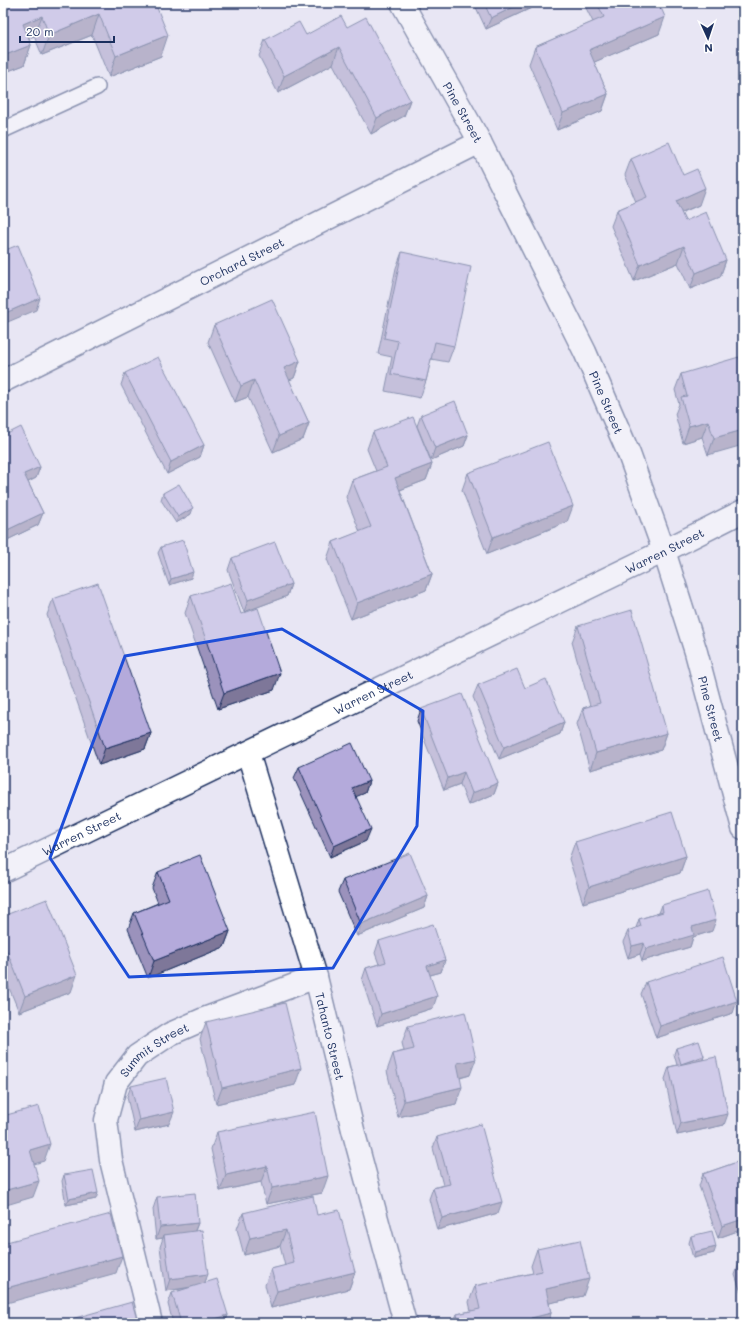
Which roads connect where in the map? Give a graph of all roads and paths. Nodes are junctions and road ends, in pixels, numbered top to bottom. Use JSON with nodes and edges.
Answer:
{"nodes":[{"id":1,"x":402,"y":3,"type":"edge"},
{"id":2,"x":97,"y":87,"type":"dead end"},
{"id":3,"x":3,"y":130,"type":"edge"},
{"id":4,"x":480,"y":142,"type":"junction"},
{"id":5,"x":3,"y":380,"type":"edge"},
{"id":6,"x":743,"y":511,"type":"edge"},
{"id":7,"x":664,"y":551,"type":"junction"},
{"id":8,"x":248,"y":753,"type":"junction"},
{"id":9,"x":743,"y":828,"type":"edge"},
{"id":10,"x":3,"y":871,"type":"edge"},
{"id":11,"x":316,"y":977,"type":"junction"},
{"id":12,"x":151,"y":1323,"type":"edge"},
{"id":13,"x":405,"y":1323,"type":"edge"}],
"edges":[{"from":1,"to":4,"type":"street","name":"Pine Street"},
{"from":2,"to":3,"type":"lane"},
{"from":4,"to":5,"type":"street","name":"Orchard Street"},
{"from":4,"to":7,"type":"street","name":"Pine Street"},
{"from":6,"to":7,"type":"street","name":"Warren Street"},
{"from":7,"to":8,"type":"street","name":"Warren Street"},
{"from":7,"to":9,"type":"street","name":"Pine Street"},
{"from":8,"to":10,"type":"street","name":"Warren Street"},
{"from":8,"to":11,"type":"street","name":"Tahanto Street"},
{"from":11,"to":12,"type":"street","name":"Summit Street"},
{"from":11,"to":13,"type":"street","name":"Tahanto Street"}]}
